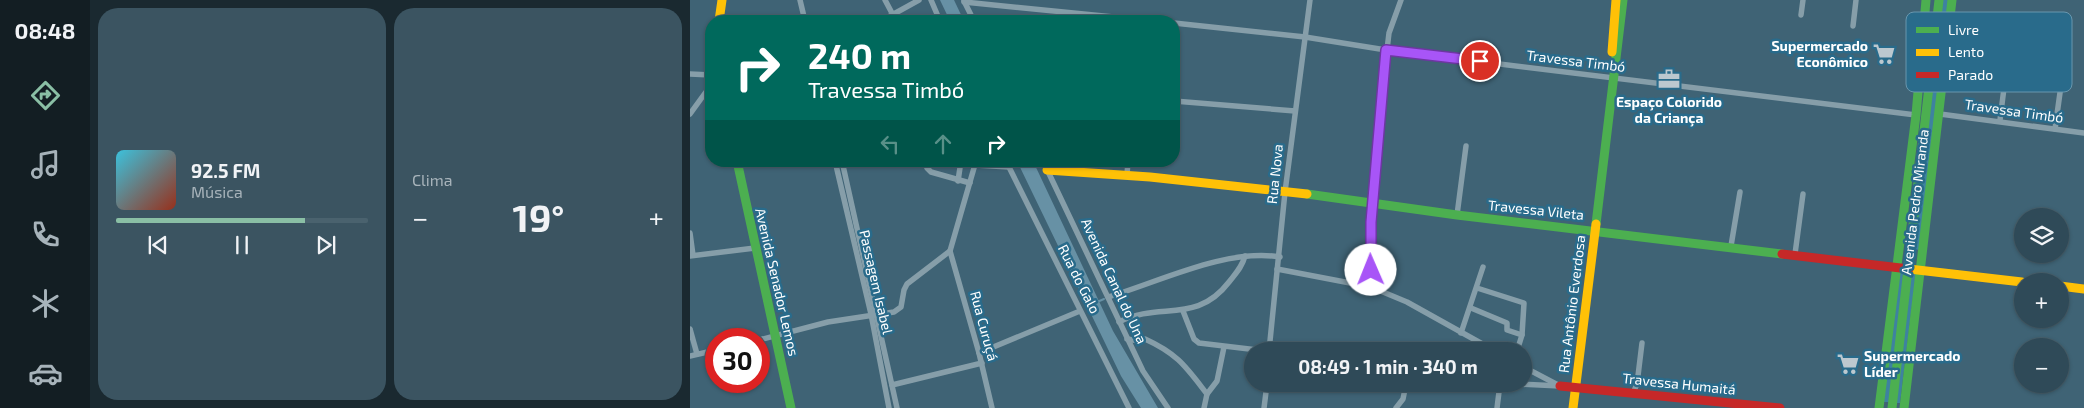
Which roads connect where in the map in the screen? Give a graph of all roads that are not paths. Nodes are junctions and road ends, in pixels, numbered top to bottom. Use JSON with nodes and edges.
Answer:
{"nodes":[{"id":1,"x":722,"y":0,"type":"edge"},
{"id":2,"x":800,"y":0,"type":"edge"},
{"id":3,"x":885,"y":0,"type":"edge"},
{"id":4,"x":919,"y":0,"type":"edge"},
{"id":5,"x":931,"y":0,"type":"edge"},
{"id":6,"x":1310,"y":0,"type":"edge"},
{"id":7,"x":1401,"y":0,"type":"edge"},
{"id":8,"x":1616,"y":0,"type":"edge"},
{"id":9,"x":1623,"y":0,"type":"edge"},
{"id":10,"x":1803,"y":0,"type":"edge"},
{"id":11,"x":1856,"y":0,"type":"edge"},
{"id":12,"x":964,"y":1,"type":"edge"},
{"id":13,"x":720,"y":15,"type":"edge"},
{"id":14,"x":804,"y":15,"type":"edge"},
{"id":15,"x":893,"y":15,"type":"joint"},
{"id":16,"x":937,"y":15,"type":"edge"},
{"id":17,"x":971,"y":15,"type":"edge"},
{"id":18,"x":1097,"y":15,"type":"edge"},
{"id":19,"x":1801,"y":15,"type":"dead end"},
{"id":20,"x":1180,"y":24,"type":"edge"},
{"id":21,"x":1853,"y":26,"type":"dead end"},
{"id":22,"x":1305,"y":36,"type":"junction"},
{"id":23,"x":1386,"y":50,"type":"junction"},
{"id":24,"x":690,"y":74,"type":"edge"},
{"id":25,"x":705,"y":75,"type":"edge"},
{"id":26,"x":1613,"y":80,"type":"junction"},
{"id":27,"x":1918,"y":92,"type":"edge"},
{"id":28,"x":1929,"y":92,"type":"edge"},
{"id":29,"x":1942,"y":92,"type":"edge"},
{"id":30,"x":2004,"y":92,"type":"edge"},
{"id":31,"x":2060,"y":92,"type":"edge"},
{"id":32,"x":705,"y":93,"type":"edge"},
{"id":33,"x":1180,"y":101,"type":"edge"},
{"id":34,"x":1295,"y":111,"type":"junction"},
{"id":35,"x":690,"y":114,"type":"edge"},
{"id":36,"x":1940,"y":114,"type":"junction"},
{"id":37,"x":1916,"y":115,"type":"junction"},
{"id":38,"x":2000,"y":120,"type":"junction"},
{"id":39,"x":2056,"y":129,"type":"junction"},
{"id":40,"x":2084,"y":132,"type":"edge"},
{"id":41,"x":1466,"y":146,"type":"dead end"},
{"id":42,"x":738,"y":167,"type":"edge"},
{"id":43,"x":837,"y":167,"type":"edge"},
{"id":44,"x":843,"y":167,"type":"edge"},
{"id":45,"x":927,"y":167,"type":"edge"},
{"id":46,"x":960,"y":167,"type":"edge"},
{"id":47,"x":975,"y":167,"type":"edge"},
{"id":48,"x":1009,"y":167,"type":"edge"},
{"id":49,"x":1045,"y":167,"type":"edge"},
{"id":50,"x":1054,"y":167,"type":"edge"},
{"id":51,"x":1128,"y":167,"type":"edge"},
{"id":52,"x":1127,"y":175,"type":"junction"},
{"id":53,"x":958,"y":181,"type":"junction"},
{"id":54,"x":970,"y":183,"type":"junction"},
{"id":55,"x":1286,"y":192,"type":"junction"},
{"id":56,"x":1740,"y":192,"type":"dead end"},
{"id":57,"x":1803,"y":194,"type":"dead end"},
{"id":58,"x":1372,"y":202,"type":"junction"},
{"id":59,"x":1457,"y":215,"type":"junction"},
{"id":60,"x":1595,"y":230,"type":"junction"},
{"id":61,"x":690,"y":233,"type":"edge"},
{"id":62,"x":1731,"y":246,"type":"junction"},
{"id":63,"x":755,"y":248,"type":"junction"},
{"id":64,"x":950,"y":251,"type":"junction"},
{"id":65,"x":1795,"y":254,"type":"junction"},
{"id":66,"x":692,"y":255,"type":"edge"},
{"id":67,"x":1246,"y":256,"type":"junction"},
{"id":68,"x":1280,"y":258,"type":"junction"},
{"id":69,"x":1896,"y":266,"type":"junction"},
{"id":70,"x":1483,"y":267,"type":"dead end"},
{"id":71,"x":1909,"y":268,"type":"junction"},
{"id":72,"x":1277,"y":269,"type":"junction"},
{"id":73,"x":1920,"y":271,"type":"junction"},
{"id":74,"x":2014,"y":281,"type":"edge"},
{"id":75,"x":1372,"y":286,"type":"junction"},
{"id":76,"x":2069,"y":287,"type":"edge"},
{"id":77,"x":1477,"y":288,"type":"junction"},
{"id":78,"x":2084,"y":289,"type":"edge"},
{"id":79,"x":1108,"y":297,"type":"junction"},
{"id":80,"x":1471,"y":308,"type":"junction"},
{"id":81,"x":1080,"y":311,"type":"junction"},
{"id":82,"x":1183,"y":311,"type":"junction"},
{"id":83,"x":874,"y":313,"type":"junction"},
{"id":84,"x":1120,"y":322,"type":"junction"},
{"id":85,"x":690,"y":329,"type":"edge"},
{"id":86,"x":1461,"y":333,"type":"junction"},
{"id":87,"x":775,"y":334,"type":"junction"},
{"id":88,"x":1522,"y":335,"type":"junction"},
{"id":89,"x":770,"y":336,"type":"edge"},
{"id":90,"x":1128,"y":340,"type":"junction"},
{"id":91,"x":1271,"y":342,"type":"edge"},
{"id":92,"x":1478,"y":342,"type":"edge"},
{"id":93,"x":1520,"y":342,"type":"edge"},
{"id":94,"x":1642,"y":343,"type":"dead end"},
{"id":95,"x":1224,"y":347,"type":"junction"},
{"id":96,"x":1244,"y":349,"type":"edge"},
{"id":97,"x":979,"y":353,"type":"junction"},
{"id":98,"x":693,"y":355,"type":"edge"},
{"id":99,"x":982,"y":363,"type":"junction"},
{"id":100,"x":1532,"y":371,"type":"edge"},
{"id":101,"x":892,"y":385,"type":"junction"},
{"id":102,"x":1532,"y":385,"type":"edge"},
{"id":103,"x":1560,"y":386,"type":"junction"},
{"id":104,"x":1575,"y":388,"type":"junction"},
{"id":105,"x":1266,"y":392,"type":"edge"},
{"id":106,"x":1404,"y":392,"type":"edge"},
{"id":107,"x":1499,"y":392,"type":"edge"},
{"id":108,"x":1633,"y":393,"type":"junction"},
{"id":109,"x":1207,"y":394,"type":"junction"},
{"id":110,"x":791,"y":408,"type":"edge"},
{"id":111,"x":889,"y":408,"type":"edge"},
{"id":112,"x":897,"y":408,"type":"edge"},
{"id":113,"x":992,"y":408,"type":"edge"},
{"id":114,"x":1129,"y":408,"type":"edge"},
{"id":115,"x":1168,"y":408,"type":"edge"},
{"id":116,"x":1204,"y":408,"type":"edge"},
{"id":117,"x":1264,"y":408,"type":"edge"},
{"id":118,"x":1396,"y":408,"type":"edge"},
{"id":119,"x":1496,"y":408,"type":"edge"},
{"id":120,"x":1573,"y":408,"type":"edge"},
{"id":121,"x":1780,"y":408,"type":"edge"},
{"id":122,"x":1879,"y":408,"type":"edge"},
{"id":123,"x":1892,"y":408,"type":"edge"},
{"id":124,"x":1904,"y":408,"type":"edge"}],
"edges":[{"from":1,"to":13,"type":"street"},
{"from":2,"to":14,"type":"street"},
{"from":3,"to":15,"type":"street"},
{"from":4,"to":15,"type":"street"},
{"from":5,"to":16,"type":"street"},
{"from":6,"to":22,"type":"street","name":"Rua Nova"},
{"from":7,"to":23,"type":"street"},
{"from":8,"to":26,"type":"street","name":"Rua Antônio Everdosa"},
{"from":9,"to":26,"type":"street","name":"Rua Antônio Everdosa"},
{"from":10,"to":19,"type":"street"},
{"from":11,"to":21,"type":"street"},
{"from":12,"to":17,"type":"street"},
{"from":12,"to":18,"type":"street"},
{"from":20,"to":22,"type":"street","name":"Travessa Timbó"},
{"from":22,"to":23,"type":"street","name":"Travessa Timbó"},
{"from":22,"to":34,"type":"street","name":"Rua Nova"},
{"from":23,"to":26,"type":"street","name":"Travessa Timbó"},
{"from":23,"to":58,"type":"street"},
{"from":24,"to":25,"type":"street"},
{"from":26,"to":37,"type":"street","name":"Travessa Timbó"},
{"from":26,"to":60,"type":"street","name":"Rua Antônio Everdosa"},
{"from":27,"to":37,"type":"street","name":"Avenida Pedro Miranda"},
{"from":28,"to":71,"type":"street","name":"Avenida Pedro Miranda"},
{"from":29,"to":36,"type":"street","name":"Avenida Pedro Miranda"},
{"from":30,"to":38,"type":"street"},
{"from":31,"to":39,"type":"street"},
{"from":32,"to":35,"type":"street"},
{"from":33,"to":34,"type":"street"},
{"from":34,"to":55,"type":"street","name":"Rua Nova"},
{"from":36,"to":38,"type":"street","name":"Travessa Timbó"},
{"from":36,"to":73,"type":"street","name":"Avenida Pedro Miranda"},
{"from":37,"to":69,"type":"street","name":"Avenida Pedro Miranda"},
{"from":38,"to":39,"type":"street","name":"Travessa Timbó"},
{"from":39,"to":40,"type":"street","name":"Travessa Timbó"},
{"from":41,"to":59,"type":"street"},
{"from":42,"to":63,"type":"street","name":"Avenida Senador Lemos"},
{"from":43,"to":83,"type":"street","name":"Passagem Isabel"},
{"from":44,"to":83,"type":"street","name":"Passagem Isabel"},
{"from":45,"to":53,"type":"street"},
{"from":46,"to":53,"type":"street"},
{"from":47,"to":54,"type":"street"},
{"from":48,"to":81,"type":"street","name":"Rua do Galo"},
{"from":49,"to":79,"type":"street","name":"Avenida Canal do Una"},
{"from":50,"to":52,"type":"street","name":"Travessa Vileta"},
{"from":51,"to":52,"type":"street"},
{"from":52,"to":55,"type":"street","name":"Travessa Vileta"},
{"from":53,"to":54,"type":"street"},
{"from":54,"to":64,"type":"street"},
{"from":55,"to":58,"type":"street","name":"Travessa Vileta"},
{"from":55,"to":68,"type":"street","name":"Rua Nova"},
{"from":56,"to":62,"type":"street"},
{"from":57,"to":65,"type":"street"},
{"from":58,"to":59,"type":"street","name":"Travessa Vileta"},
{"from":58,"to":75,"type":"street"},
{"from":59,"to":60,"type":"street","name":"Travessa Vileta"},
{"from":60,"to":62,"type":"street","name":"Travessa Vileta"},
{"from":60,"to":104,"type":"street","name":"Rua Antônio Everdosa"},
{"from":61,"to":66,"type":"street"},
{"from":62,"to":65,"type":"street","name":"Travessa Vileta"},
{"from":63,"to":66,"type":"street"},
{"from":63,"to":87,"type":"street","name":"Avenida Senador Lemos"},
{"from":64,"to":83,"type":"street"},
{"from":64,"to":97,"type":"street","name":"Rua Curuçá"},
{"from":65,"to":69,"type":"street","name":"Travessa Vileta"},
{"from":67,"to":68,"type":"street"},
{"from":67,"to":79,"type":"street"},
{"from":67,"to":82,"type":"street"},
{"from":68,"to":72,"type":"street","name":"Rua Nova"},
{"from":69,"to":71,"type":"street","name":"Travessa Vileta"},
{"from":69,"to":122,"type":"street","name":"Avenida Pedro Miranda"},
{"from":70,"to":77,"type":"street"},
{"from":71,"to":73,"type":"street","name":"Travessa Vileta"},
{"from":71,"to":123,"type":"street","name":"Avenida Pedro Miranda"},
{"from":72,"to":75,"type":"street"},
{"from":72,"to":91,"type":"street","name":"Rua Nova"},
{"from":73,"to":74,"type":"street","name":"Travessa Vileta"},
{"from":73,"to":124,"type":"street","name":"Avenida Pedro Miranda"},
{"from":75,"to":86,"type":"street"},
{"from":76,"to":78,"type":"street"},
{"from":77,"to":80,"type":"street"},
{"from":77,"to":88,"type":"street"},
{"from":79,"to":84,"type":"street","name":"Avenida Canal do Una"},
{"from":80,"to":86,"type":"street"},
{"from":80,"to":88,"type":"street"},
{"from":81,"to":97,"type":"street"},
{"from":81,"to":114,"type":"street","name":"Rua do Galo"},
{"from":82,"to":84,"type":"street"},
{"from":82,"to":95,"type":"street"},
{"from":83,"to":87,"type":"street"},
{"from":83,"to":101,"type":"street","name":"Passagem Isabel"},
{"from":83,"to":111,"type":"street","name":"Passagem Isabel"},
{"from":84,"to":90,"type":"street","name":"Avenida Canal do Una"},
{"from":85,"to":98,"type":"street"},
{"from":86,"to":92,"type":"street"},
{"from":87,"to":89,"type":"street"},
{"from":87,"to":110,"type":"street","name":"Avenida Senador Lemos"},
{"from":88,"to":93,"type":"street"},
{"from":90,"to":109,"type":"street"},
{"from":90,"to":115,"type":"street","name":"Avenida Canal do Una"},
{"from":94,"to":108,"type":"street"},
{"from":95,"to":96,"type":"street"},
{"from":95,"to":109,"type":"street"},
{"from":97,"to":99,"type":"street","name":"Rua Curuçá"},
{"from":99,"to":101,"type":"street"},
{"from":99,"to":113,"type":"street","name":"Rua Curuçá"},
{"from":100,"to":103,"type":"street"},
{"from":101,"to":112,"type":"street","name":"Passagem Isabel"},
{"from":102,"to":103,"type":"street"},
{"from":103,"to":104,"type":"street","name":"Travessa Humaitá"},
{"from":104,"to":108,"type":"street","name":"Travessa Humaitá"},
{"from":104,"to":120,"type":"street","name":"Rua Antônio Everdosa"},
{"from":105,"to":117,"type":"street"},
{"from":106,"to":118,"type":"street"},
{"from":107,"to":119,"type":"street"},
{"from":108,"to":121,"type":"street","name":"Travessa Humaitá"},
{"from":109,"to":116,"type":"street"}]}
